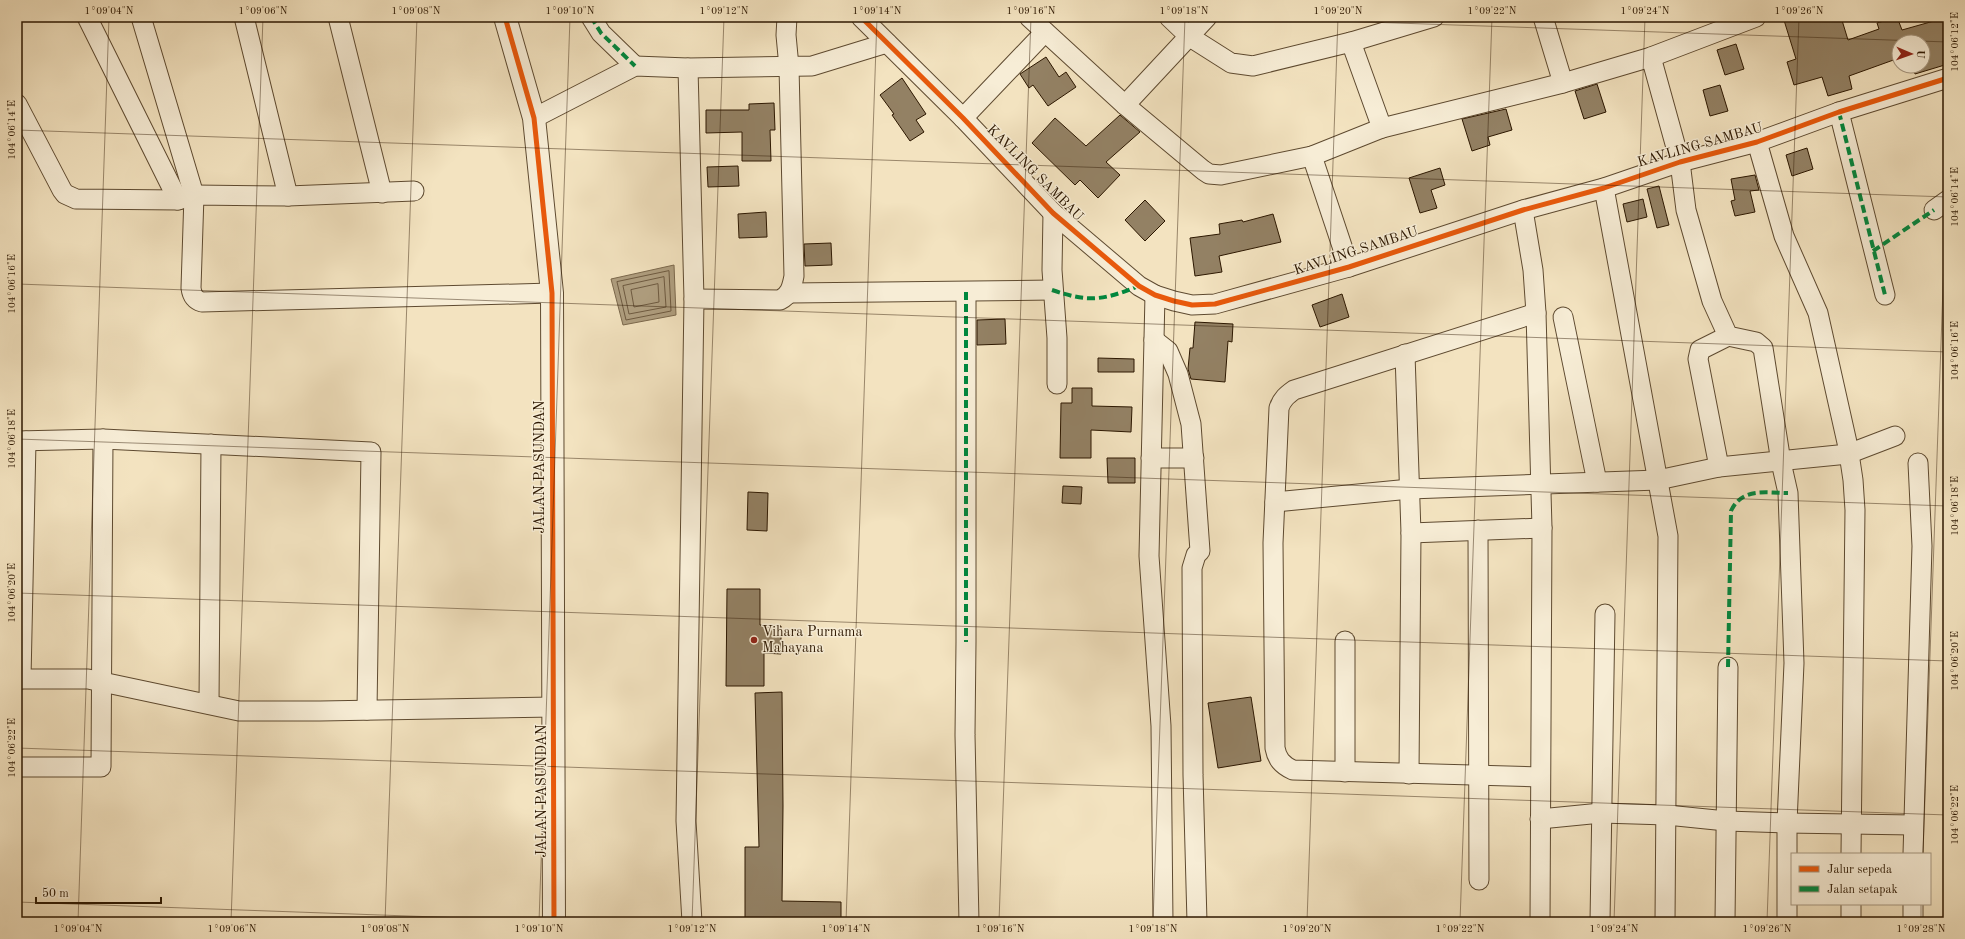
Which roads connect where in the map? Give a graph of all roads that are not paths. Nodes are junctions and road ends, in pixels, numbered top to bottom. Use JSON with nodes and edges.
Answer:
{"nodes":[{"id":1,"x":87,"y":17,"type":"edge"},
{"id":2,"x":141,"y":17,"type":"edge"},
{"id":3,"x":244,"y":17,"type":"edge"},
{"id":4,"x":338,"y":17,"type":"edge"},
{"id":5,"x":505,"y":17,"type":"edge"},
{"id":6,"x":590,"y":17,"type":"edge"},
{"id":7,"x":787,"y":17,"type":"edge"},
{"id":8,"x":861,"y":17,"type":"edge"},
{"id":9,"x":1029,"y":17,"type":"edge"},
{"id":10,"x":1169,"y":17,"type":"edge"},
{"id":11,"x":1207,"y":17,"type":"edge"},
{"id":12,"x":1434,"y":17,"type":"edge"},
{"id":13,"x":1542,"y":17,"type":"edge"},
{"id":14,"x":1743,"y":19,"type":"edge"},
{"id":15,"x":1045,"y":32,"type":"junction"},
{"id":16,"x":1190,"y":37,"type":"junction"},
{"id":17,"x":1352,"y":42,"type":"junction"},
{"id":18,"x":887,"y":43,"type":"junction"},
{"id":19,"x":1651,"y":58,"type":"junction"},
{"id":20,"x":635,"y":66,"type":"junction"},
{"id":21,"x":789,"y":67,"type":"junction"},
{"id":22,"x":688,"y":68,"type":"junction"},
{"id":23,"x":1948,"y":78,"type":"edge"},
{"id":24,"x":1563,"y":83,"type":"junction"},
{"id":25,"x":17,"y":104,"type":"edge"},
{"id":26,"x":1125,"y":105,"type":"junction"},
{"id":27,"x":1839,"y":112,"type":"junction"},
{"id":28,"x":534,"y":118,"type":"junction"},
{"id":29,"x":963,"y":118,"type":"junction"},
{"id":30,"x":1382,"y":128,"type":"junction"},
{"id":31,"x":1757,"y":142,"type":"junction"},
{"id":32,"x":1312,"y":156,"type":"junction"},
{"id":33,"x":1680,"y":162,"type":"junction"},
{"id":34,"x":1604,"y":188,"type":"junction"},
{"id":35,"x":414,"y":191,"type":"dead end"},
{"id":36,"x":382,"y":193,"type":"junction"},
{"id":37,"x":288,"y":196,"type":"junction"},
{"id":38,"x":186,"y":198,"type":"junction"},
{"id":39,"x":1523,"y":210,"type":"junction"},
{"id":40,"x":1053,"y":213,"type":"junction"},
{"id":41,"x":1349,"y":266,"type":"junction"},
{"id":42,"x":1052,"y":290,"type":"junction"},
{"id":43,"x":966,"y":292,"type":"junction"},
{"id":44,"x":552,"y":293,"type":"junction"},
{"id":45,"x":790,"y":293,"type":"junction"},
{"id":46,"x":1155,"y":295,"type":"junction"},
{"id":47,"x":1885,"y":295,"type":"dead end"},
{"id":48,"x":694,"y":299,"type":"junction"},
{"id":49,"x":1536,"y":313,"type":"junction"},
{"id":50,"x":1563,"y":317,"type":"dead end"},
{"id":51,"x":1728,"y":336,"type":"junction"},
{"id":52,"x":1154,"y":340,"type":"junction"},
{"id":53,"x":1405,"y":354,"type":"junction"},
{"id":54,"x":1057,"y":384,"type":"dead end"},
{"id":55,"x":1895,"y":436,"type":"dead end"},
{"id":56,"x":104,"y":440,"type":"junction"},
{"id":57,"x":22,"y":441,"type":"edge"},
{"id":58,"x":211,"y":444,"type":"junction"},
{"id":59,"x":1848,"y":454,"type":"junction"},
{"id":60,"x":1151,"y":458,"type":"junction"},
{"id":61,"x":1194,"y":458,"type":"junction"},
{"id":62,"x":1781,"y":462,"type":"junction"},
{"id":63,"x":1918,"y":463,"type":"dead end"},
{"id":64,"x":1719,"y":467,"type":"junction"},
{"id":65,"x":1658,"y":480,"type":"junction"},
{"id":66,"x":1597,"y":482,"type":"junction"},
{"id":67,"x":1541,"y":486,"type":"junction"},
{"id":68,"x":1410,"y":489,"type":"junction"},
{"id":69,"x":1275,"y":502,"type":"junction"},
{"id":70,"x":1542,"y":528,"type":"junction"},
{"id":71,"x":1478,"y":530,"type":"junction"},
{"id":72,"x":1411,"y":533,"type":"junction"},
{"id":73,"x":1605,"y":614,"type":"dead end"},
{"id":74,"x":1345,"y":641,"type":"dead end"},
{"id":75,"x":1728,"y":666,"type":"dead end"},
{"id":76,"x":19,"y":679,"type":"edge"},
{"id":77,"x":101,"y":682,"type":"junction"},
{"id":78,"x":209,"y":704,"type":"junction"},
{"id":79,"x":554,"y":707,"type":"junction"},
{"id":80,"x":367,"y":710,"type":"junction"},
{"id":81,"x":17,"y":767,"type":"edge"},
{"id":82,"x":1345,"y":772,"type":"junction"},
{"id":83,"x":1409,"y":774,"type":"junction"},
{"id":84,"x":1480,"y":776,"type":"junction"},
{"id":85,"x":1540,"y":776,"type":"junction"},
{"id":86,"x":1601,"y":813,"type":"junction"},
{"id":87,"x":1667,"y":815,"type":"junction"},
{"id":88,"x":1540,"y":819,"type":"junction"},
{"id":89,"x":1726,"y":821,"type":"junction"},
{"id":90,"x":1787,"y":823,"type":"junction"},
{"id":91,"x":1851,"y":825,"type":"junction"},
{"id":92,"x":1913,"y":825,"type":"junction"},
{"id":93,"x":1851,"y":853,"type":"edge"},
{"id":94,"x":1913,"y":853,"type":"edge"},
{"id":95,"x":1479,"y":880,"type":"dead end"},
{"id":96,"x":1851,"y":905,"type":"edge"},
{"id":97,"x":1913,"y":905,"type":"edge"},
{"id":98,"x":554,"y":922,"type":"edge"},
{"id":99,"x":692,"y":922,"type":"edge"},
{"id":100,"x":970,"y":922,"type":"edge"},
{"id":101,"x":1163,"y":922,"type":"edge"},
{"id":102,"x":1197,"y":922,"type":"edge"},
{"id":103,"x":1540,"y":922,"type":"edge"},
{"id":104,"x":1600,"y":922,"type":"edge"},
{"id":105,"x":1665,"y":922,"type":"edge"},
{"id":106,"x":1726,"y":922,"type":"edge"},
{"id":107,"x":1787,"y":922,"type":"edge"},
{"id":108,"x":1851,"y":922,"type":"edge"},
{"id":109,"x":1913,"y":922,"type":"edge"}],
"edges":[{"from":1,"to":38,"type":"street"},
{"from":2,"to":38,"type":"street"},
{"from":3,"to":37,"type":"street"},
{"from":4,"to":36,"type":"street"},
{"from":5,"to":28,"type":"street","name":"JALAN PASUNDAN"},
{"from":6,"to":20,"type":"street"},
{"from":7,"to":21,"type":"street"},
{"from":8,"to":18,"type":"street","name":"KAVLING SAMBAU"},
{"from":9,"to":15,"type":"street"},
{"from":10,"to":16,"type":"street"},
{"from":11,"to":16,"type":"street"},
{"from":12,"to":17,"type":"street"},
{"from":13,"to":24,"type":"street"},
{"from":14,"to":19,"type":"street"},
{"from":15,"to":26,"type":"street"},
{"from":15,"to":29,"type":"street"},
{"from":16,"to":17,"type":"street"},
{"from":16,"to":26,"type":"street"},
{"from":17,"to":30,"type":"street"},
{"from":18,"to":21,"type":"street"},
{"from":18,"to":29,"type":"street","name":"KAVLING SAMBAU"},
{"from":19,"to":24,"type":"street"},
{"from":19,"to":33,"type":"street"},
{"from":20,"to":22,"type":"street"},
{"from":20,"to":28,"type":"street"},
{"from":21,"to":22,"type":"street"},
{"from":21,"to":45,"type":"street"},
{"from":22,"to":48,"type":"street"},
{"from":23,"to":27,"type":"street","name":"KAVLING SAMBAU"},
{"from":24,"to":30,"type":"street"},
{"from":25,"to":38,"type":"street"},
{"from":26,"to":32,"type":"street"},
{"from":27,"to":31,"type":"street","name":"KAVLING SAMBAU"},
{"from":27,"to":47,"type":"street"},
{"from":28,"to":44,"type":"street","name":"JALAN PASUNDAN"},
{"from":29,"to":40,"type":"street","name":"KAVLING SAMBAU"},
{"from":30,"to":32,"type":"street"},
{"from":31,"to":33,"type":"street","name":"KAVLING SAMBAU"},
{"from":31,"to":59,"type":"street"},
{"from":32,"to":41,"type":"street"},
{"from":33,"to":34,"type":"street","name":"KAVLING SAMBAU"},
{"from":33,"to":51,"type":"street"},
{"from":34,"to":39,"type":"street","name":"KAVLING SAMBAU"},
{"from":34,"to":65,"type":"street"},
{"from":35,"to":36,"type":"street"},
{"from":36,"to":37,"type":"street"},
{"from":37,"to":38,"type":"street"},
{"from":38,"to":44,"type":"street"},
{"from":39,"to":41,"type":"street","name":"KAVLING SAMBAU"},
{"from":39,"to":49,"type":"street"},
{"from":40,"to":42,"type":"street"},
{"from":40,"to":46,"type":"street","name":"KAVLING SAMBAU"},
{"from":41,"to":46,"type":"street","name":"KAVLING SAMBAU"},
{"from":42,"to":43,"type":"street"},
{"from":42,"to":54,"type":"street"},
{"from":43,"to":45,"type":"street"},
{"from":43,"to":100,"type":"street"},
{"from":44,"to":79,"type":"street","name":"JALAN PASUNDAN"},
{"from":45,"to":48,"type":"street"},
{"from":46,"to":52,"type":"street"},
{"from":48,"to":99,"type":"street"},
{"from":49,"to":53,"type":"street"},
{"from":49,"to":67,"type":"street"},
{"from":50,"to":66,"type":"street"},
{"from":51,"to":62,"type":"street"},
{"from":51,"to":64,"type":"street"},
{"from":52,"to":60,"type":"street"},
{"from":52,"to":61,"type":"street"},
{"from":53,"to":68,"type":"street"},
{"from":53,"to":69,"type":"street"},
{"from":55,"to":59,"type":"street"},
{"from":56,"to":57,"type":"street"},
{"from":56,"to":58,"type":"street"},
{"from":56,"to":77,"type":"street"},
{"from":57,"to":76,"type":"street"},
{"from":58,"to":78,"type":"street"},
{"from":58,"to":80,"type":"street"},
{"from":59,"to":62,"type":"street"},
{"from":59,"to":91,"type":"street"},
{"from":60,"to":61,"type":"street"},
{"from":60,"to":101,"type":"street"},
{"from":61,"to":102,"type":"street"},
{"from":62,"to":64,"type":"street"},
{"from":62,"to":90,"type":"street"},
{"from":63,"to":92,"type":"street"},
{"from":64,"to":65,"type":"street"},
{"from":65,"to":66,"type":"street"},
{"from":65,"to":87,"type":"street"},
{"from":66,"to":67,"type":"street"},
{"from":67,"to":68,"type":"street"},
{"from":67,"to":70,"type":"street"},
{"from":68,"to":69,"type":"street"},
{"from":68,"to":72,"type":"street"},
{"from":69,"to":82,"type":"street"},
{"from":70,"to":71,"type":"street"},
{"from":70,"to":85,"type":"street"},
{"from":71,"to":72,"type":"street"},
{"from":71,"to":84,"type":"street"},
{"from":72,"to":83,"type":"street"},
{"from":73,"to":86,"type":"street"},
{"from":74,"to":82,"type":"street"},
{"from":75,"to":89,"type":"street"},
{"from":76,"to":77,"type":"street"},
{"from":77,"to":78,"type":"street"},
{"from":77,"to":81,"type":"street"},
{"from":78,"to":80,"type":"street"},
{"from":79,"to":80,"type":"street"},
{"from":79,"to":98,"type":"street","name":"JALAN PASUNDAN"},
{"from":82,"to":83,"type":"street"},
{"from":83,"to":84,"type":"street"},
{"from":84,"to":85,"type":"street"},
{"from":84,"to":95,"type":"street"},
{"from":85,"to":88,"type":"street"},
{"from":86,"to":87,"type":"street"},
{"from":86,"to":88,"type":"street"},
{"from":86,"to":104,"type":"street"},
{"from":87,"to":89,"type":"street"},
{"from":87,"to":105,"type":"street"},
{"from":88,"to":103,"type":"street"},
{"from":89,"to":90,"type":"street"},
{"from":89,"to":106,"type":"street"},
{"from":90,"to":91,"type":"street"},
{"from":90,"to":107,"type":"street"},
{"from":91,"to":92,"type":"street"},
{"from":91,"to":93,"type":"street"},
{"from":92,"to":94,"type":"street"},
{"from":96,"to":108,"type":"street"},
{"from":97,"to":109,"type":"street"}]}
